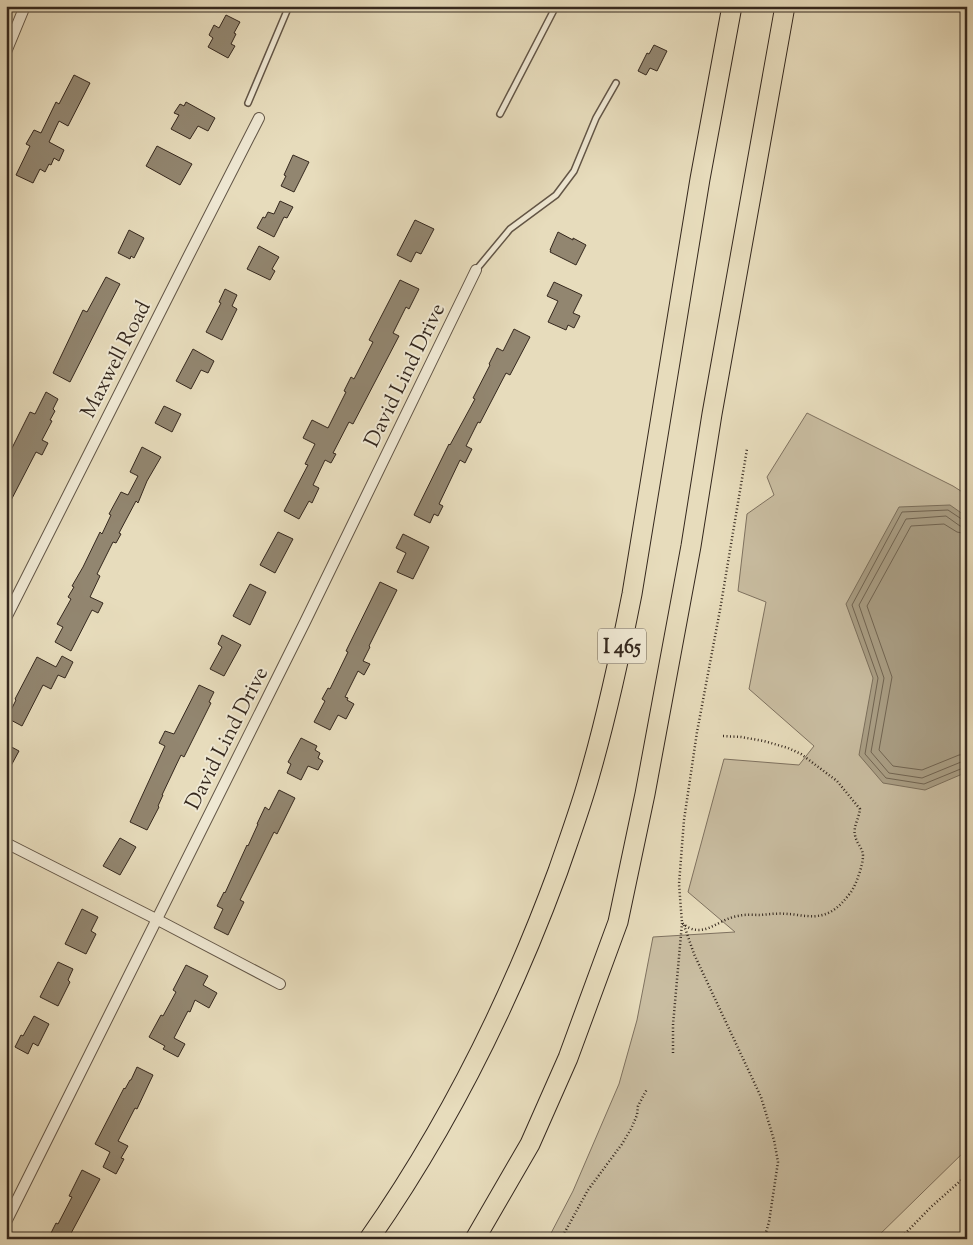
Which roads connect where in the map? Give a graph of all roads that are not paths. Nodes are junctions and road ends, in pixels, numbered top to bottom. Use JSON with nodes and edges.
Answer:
{"nodes":[{"id":1,"x":25,"y":6,"type":"edge"},
{"id":2,"x":289,"y":6,"type":"edge"},
{"id":3,"x":556,"y":6,"type":"edge"},
{"id":4,"x":732,"y":6,"type":"edge"},
{"id":5,"x":785,"y":6,"type":"edge"},
{"id":6,"x":6,"y":52,"type":"edge"},
{"id":7,"x":616,"y":83,"type":"dead end"},
{"id":8,"x":248,"y":102,"type":"dead end"},
{"id":9,"x":500,"y":114,"type":"dead end"},
{"id":10,"x":259,"y":118,"type":"dead end"},
{"id":11,"x":476,"y":270,"type":"joint"},
{"id":12,"x":6,"y":618,"type":"edge"},
{"id":13,"x":6,"y":843,"type":"edge"},
{"id":14,"x":156,"y":919,"type":"junction"},
{"id":15,"x":280,"y":984,"type":"dead end"},
{"id":16,"x":6,"y":1222,"type":"edge"},
{"id":17,"x":369,"y":1239,"type":"edge"},
{"id":18,"x":475,"y":1239,"type":"edge"}],
"edges":[{"from":1,"to":6,"type":"street"},
{"from":2,"to":8,"type":"lane"},
{"from":3,"to":9,"type":"lane"},
{"from":4,"to":17,"type":"highway","number":"I 465"},
{"from":5,"to":18,"type":"highway","number":"I 465"},
{"from":7,"to":11,"type":"lane"},
{"from":10,"to":12,"type":"street","name":"Maxwell Road"},
{"from":11,"to":14,"type":"street","name":"David Lind Drive"},
{"from":13,"to":14,"type":"street"},
{"from":14,"to":15,"type":"street"},
{"from":14,"to":16,"type":"street","name":"David Lind Drive"}]}
